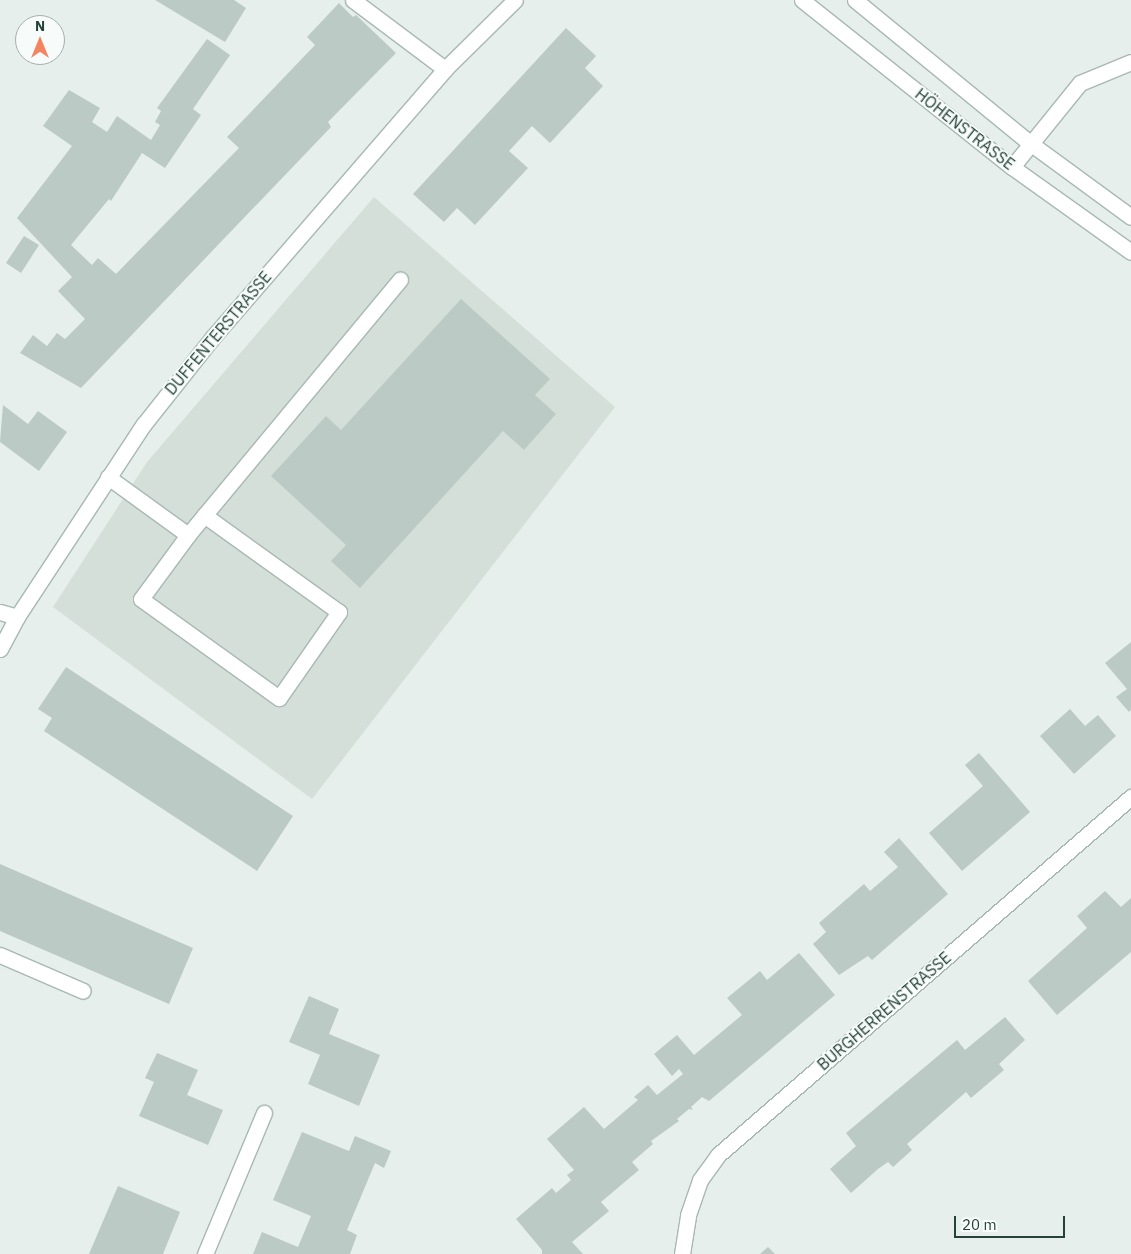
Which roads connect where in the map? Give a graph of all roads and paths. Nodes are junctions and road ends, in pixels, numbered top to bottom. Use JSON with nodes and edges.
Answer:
{"nodes":[{"id":1,"x":353,"y":0,"type":"edge"},
{"id":2,"x":515,"y":0,"type":"edge"},
{"id":3,"x":802,"y":0,"type":"edge"},
{"id":4,"x":855,"y":0,"type":"edge"},
{"id":5,"x":1131,"y":62,"type":"edge"},
{"id":6,"x":445,"y":69,"type":"junction"},
{"id":7,"x":1030,"y":143,"type":"junction"},
{"id":8,"x":1012,"y":167,"type":"junction"},
{"id":9,"x":1131,"y":217,"type":"edge"},
{"id":10,"x":1131,"y":252,"type":"edge"},
{"id":11,"x":400,"y":280,"type":"dead end"},
{"id":12,"x":108,"y":477,"type":"junction"},
{"id":13,"x":204,"y":515,"type":"junction"},
{"id":14,"x":188,"y":535,"type":"junction"},
{"id":15,"x":0,"y":612,"type":"edge"},
{"id":16,"x":17,"y":617,"type":"junction"},
{"id":17,"x":0,"y":649,"type":"edge"},
{"id":18,"x":1131,"y":797,"type":"edge"},
{"id":19,"x":0,"y":955,"type":"edge"},
{"id":20,"x":83,"y":991,"type":"dead end"},
{"id":21,"x":264,"y":1113,"type":"dead end"},
{"id":22,"x":205,"y":1254,"type":"edge"},
{"id":23,"x":682,"y":1254,"type":"edge"}],
"edges":[{"from":1,"to":6,"type":"street"},
{"from":2,"to":6,"type":"street","name":"DUFFENTERSTRASSE"},
{"from":3,"to":8,"type":"street","name":"HÖHENSTRASSE"},
{"from":4,"to":7,"type":"street","name":"HÖHENSTRASSE"},
{"from":5,"to":7,"type":"street"},
{"from":6,"to":12,"type":"street","name":"DUFFENTERSTRASSE"},
{"from":7,"to":8,"type":"street"},
{"from":7,"to":9,"type":"street","name":"HÖHENSTRASSE"},
{"from":8,"to":10,"type":"street","name":"HÖHENSTRASSE"},
{"from":11,"to":13,"type":"street"},
{"from":12,"to":14,"type":"street"},
{"from":12,"to":16,"type":"street","name":"DUFFENTERSTRASSE"},
{"from":13,"to":14,"type":"street"},
{"from":13,"to":14,"type":"street"},
{"from":15,"to":16,"type":"street"},
{"from":16,"to":17,"type":"street","name":"DUFFENTERSTRASSE"},
{"from":18,"to":23,"type":"street","name":"BURGHERRENSTRASSE"},
{"from":19,"to":20,"type":"street"},
{"from":21,"to":22,"type":"street"}]}
